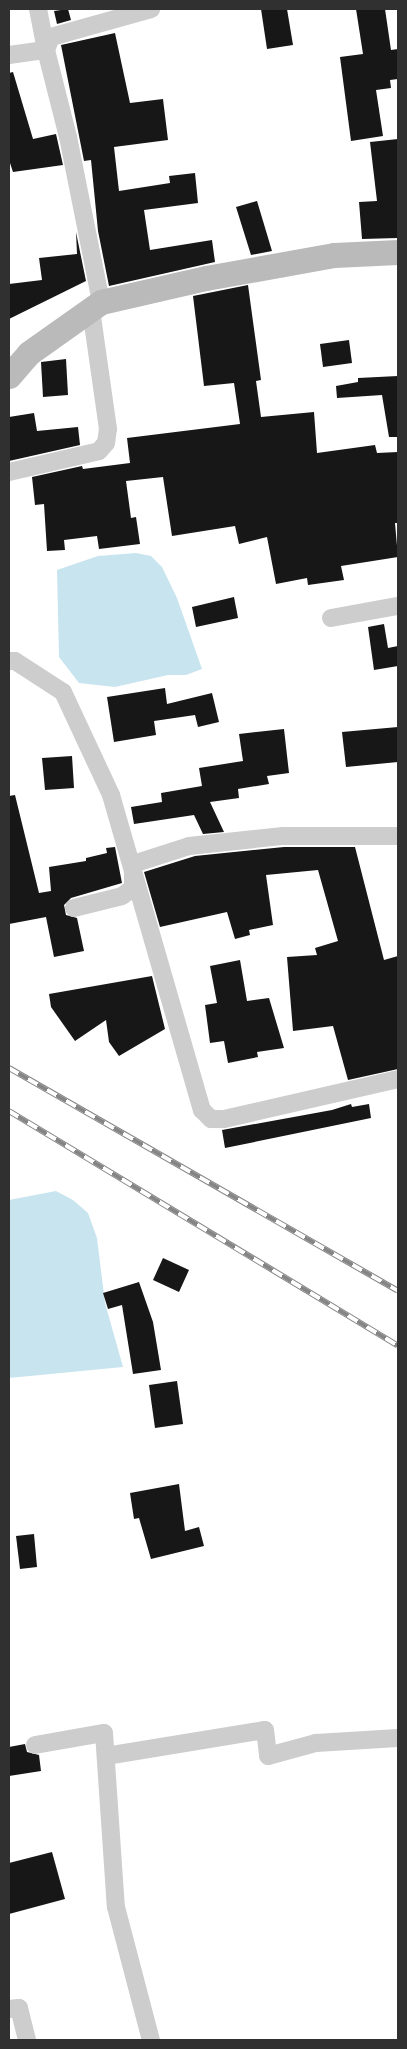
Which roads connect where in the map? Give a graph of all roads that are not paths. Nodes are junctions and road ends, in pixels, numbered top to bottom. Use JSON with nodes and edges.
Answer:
{"nodes":[{"id":1,"x":38,"y":9,"type":"edge"},
{"id":2,"x":151,"y":9,"type":"edge"},
{"id":3,"x":46,"y":50,"type":"junction"},
{"id":4,"x":9,"y":55,"type":"edge"},
{"id":5,"x":398,"y":252,"type":"edge"},
{"id":6,"x":96,"y":306,"type":"junction"},
{"id":7,"x":9,"y":376,"type":"edge"},
{"id":8,"x":9,"y":472,"type":"edge"},
{"id":9,"x":398,"y":606,"type":"edge"},
{"id":10,"x":331,"y":618,"type":"dead end"},
{"id":11,"x":9,"y":661,"type":"edge"},
{"id":12,"x":398,"y":836,"type":"edge"},
{"id":13,"x":132,"y":875,"type":"junction"},
{"id":14,"x":74,"y":908,"type":"dead end"},
{"id":15,"x":398,"y":1080,"type":"edge"},
{"id":16,"x":398,"y":1738,"type":"edge"},
{"id":17,"x":35,"y":1746,"type":"dead end"},
{"id":18,"x":106,"y":1756,"type":"junction"},
{"id":19,"x":9,"y":2009,"type":"edge"},
{"id":20,"x":27,"y":2040,"type":"edge"},
{"id":21,"x":151,"y":2040,"type":"edge"}],
"edges":[{"from":1,"to":3,"type":"street"},
{"from":2,"to":3,"type":"street"},
{"from":3,"to":4,"type":"street"},
{"from":3,"to":6,"type":"street"},
{"from":5,"to":6,"type":"main road"},
{"from":6,"to":7,"type":"main road"},
{"from":6,"to":8,"type":"street"},
{"from":9,"to":10,"type":"street"},
{"from":11,"to":13,"type":"street"},
{"from":12,"to":13,"type":"street"},
{"from":13,"to":14,"type":"street"},
{"from":13,"to":15,"type":"street"},
{"from":16,"to":18,"type":"street"},
{"from":17,"to":18,"type":"street"},
{"from":18,"to":21,"type":"street"},
{"from":19,"to":20,"type":"street"}]}
